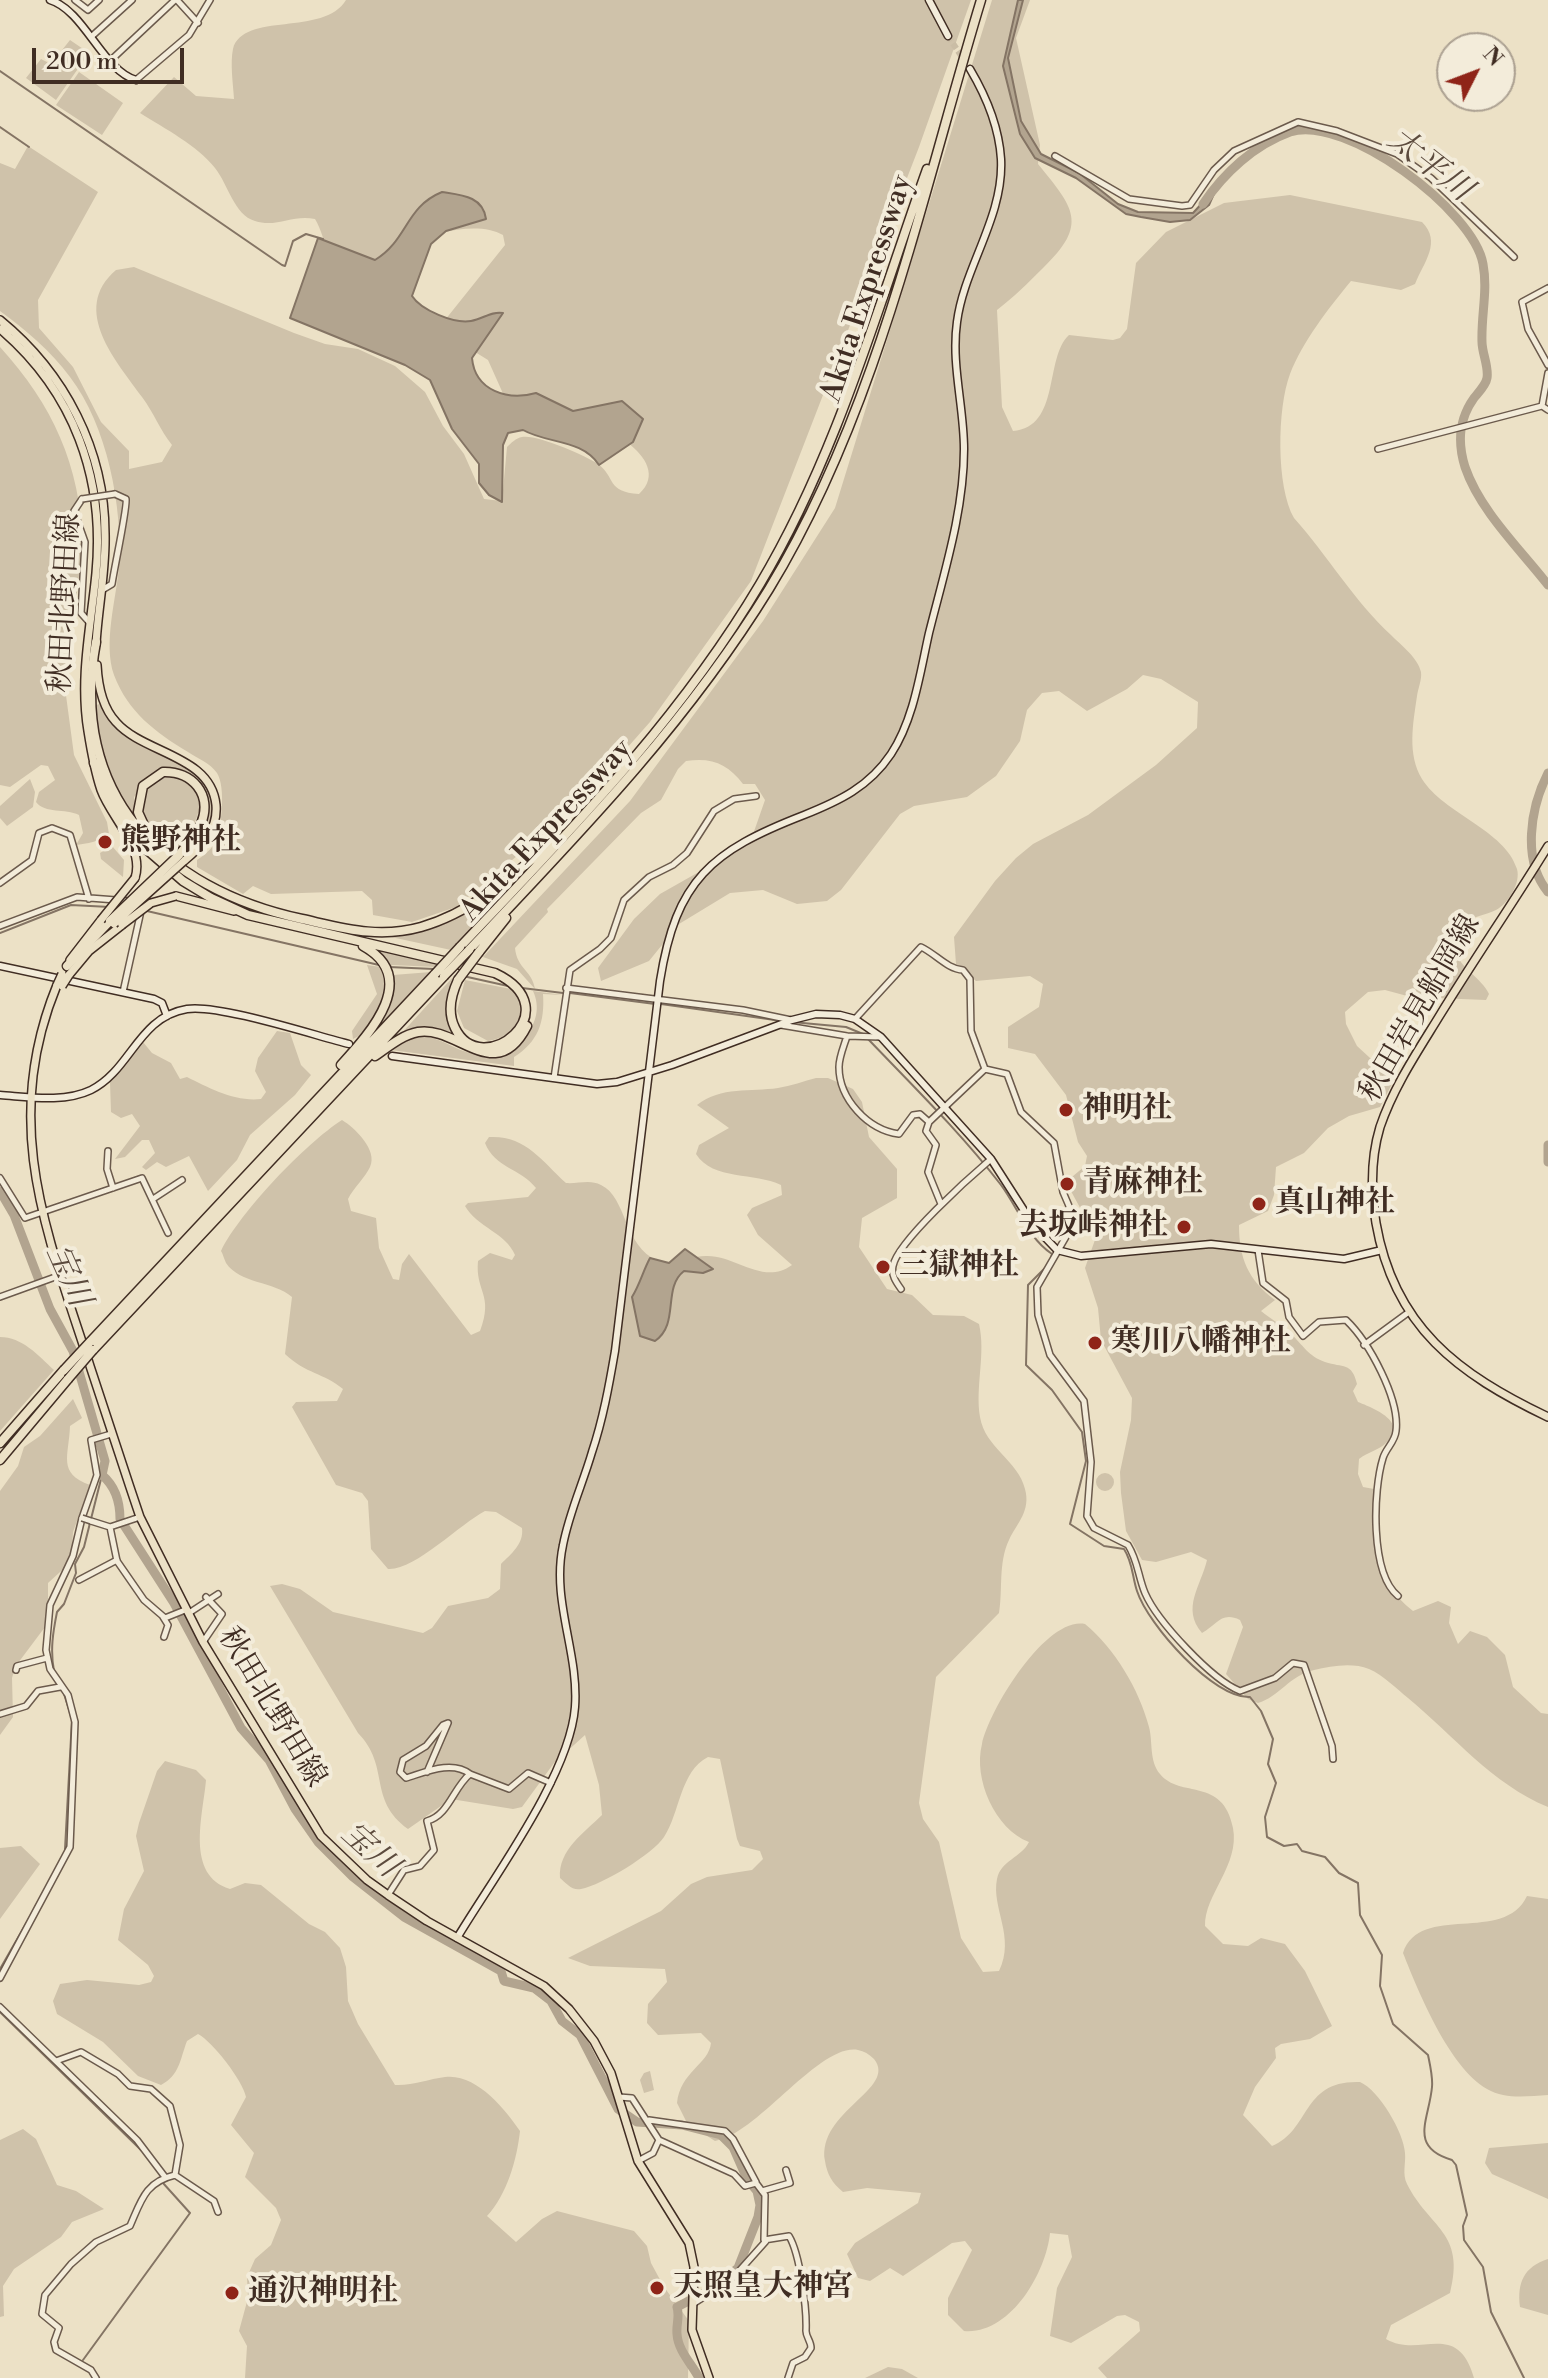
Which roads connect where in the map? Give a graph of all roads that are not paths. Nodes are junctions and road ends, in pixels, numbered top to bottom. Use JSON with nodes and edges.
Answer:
{"nodes":[{"id":1,"x":50,"y":0,"type":"edge"},
{"id":2,"x":75,"y":0,"type":"edge"},
{"id":3,"x":99,"y":0,"type":"edge"},
{"id":4,"x":132,"y":0,"type":"edge"},
{"id":5,"x":176,"y":0,"type":"edge"},
{"id":6,"x":210,"y":0,"type":"edge"},
{"id":7,"x":929,"y":0,"type":"edge"},
{"id":8,"x":981,"y":0,"type":"edge"},
{"id":9,"x":198,"y":23,"type":"junction"},
{"id":10,"x":948,"y":36,"type":"tunnel mouth"},
{"id":11,"x":90,"y":37,"type":"junction"},
{"id":12,"x":111,"y":60,"type":"junction"},
{"id":13,"x":970,"y":69,"type":"tunnel mouth"},
{"id":14,"x":136,"y":80,"type":"joint"},
{"id":15,"x":945,"y":119,"type":"junction"},
{"id":16,"x":1055,"y":156,"type":"dead end"},
{"id":17,"x":1514,"y":257,"type":"dead end"},
{"id":18,"x":1548,"y":288,"type":"edge"},
{"id":19,"x":0,"y":320,"type":"edge"},
{"id":20,"x":0,"y":329,"type":"edge"},
{"id":21,"x":1548,"y":365,"type":"edge"},
{"id":22,"x":1548,"y":373,"type":"edge"},
{"id":23,"x":1545,"y":408,"type":"edge"},
{"id":24,"x":1378,"y":449,"type":"dead end"},
{"id":25,"x":102,"y":590,"type":"junction"},
{"id":26,"x":89,"y":622,"type":"junction"},
{"id":27,"x":96,"y":642,"type":"junction"},
{"id":28,"x":94,"y":763,"type":"junction"},
{"id":29,"x":756,"y":796,"type":"dead end"},
{"id":30,"x":591,"y":809,"type":"junction"},
{"id":31,"x":1548,"y":847,"type":"edge"},
{"id":32,"x":181,"y":859,"type":"junction"},
{"id":33,"x":168,"y":861,"type":"junction"},
{"id":34,"x":0,"y":883,"type":"edge"},
{"id":35,"x":89,"y":899,"type":"junction"},
{"id":36,"x":248,"y":915,"type":"junction"},
{"id":37,"x":112,"y":922,"type":"junction"},
{"id":38,"x":0,"y":926,"type":"edge"},
{"id":39,"x":363,"y":933,"type":"junction"},
{"id":40,"x":348,"y":938,"type":"junction"},
{"id":41,"x":469,"y":950,"type":"junction"},
{"id":42,"x":0,"y":966,"type":"edge"},
{"id":43,"x":66,"y":972,"type":"joint"},
{"id":44,"x":439,"y":975,"type":"junction"},
{"id":45,"x":566,"y":988,"type":"junction"},
{"id":46,"x":123,"y":992,"type":"junction"},
{"id":47,"x":658,"y":1000,"type":"junction"},
{"id":48,"x":167,"y":1016,"type":"junction"},
{"id":49,"x":855,"y":1019,"type":"junction"},
{"id":50,"x":792,"y":1020,"type":"junction"},
{"id":51,"x":781,"y":1025,"type":"junction"},
{"id":52,"x":847,"y":1036,"type":"junction"},
{"id":53,"x":881,"y":1037,"type":"junction"},
{"id":54,"x":349,"y":1044,"type":"dead end"},
{"id":55,"x":392,"y":1056,"type":"dead end"},
{"id":56,"x":361,"y":1065,"type":"junction"},
{"id":57,"x":985,"y":1069,"type":"junction"},
{"id":58,"x":651,"y":1071,"type":"junction"},
{"id":59,"x":554,"y":1078,"type":"junction"},
{"id":60,"x":0,"y":1095,"type":"edge"},
{"id":61,"x":30,"y":1097,"type":"junction"},
{"id":62,"x":308,"y":1107,"type":"junction"},
{"id":63,"x":942,"y":1112,"type":"junction"},
{"id":64,"x":929,"y":1122,"type":"junction"},
{"id":65,"x":108,"y":1151,"type":"dead end"},
{"id":66,"x":991,"y":1159,"type":"junction"},
{"id":67,"x":0,"y":1178,"type":"edge"},
{"id":68,"x":182,"y":1180,"type":"dead end"},
{"id":69,"x":113,"y":1188,"type":"junction"},
{"id":70,"x":153,"y":1199,"type":"junction"},
{"id":71,"x":941,"y":1204,"type":"junction"},
{"id":72,"x":39,"y":1213,"type":"junction"},
{"id":73,"x":168,"y":1233,"type":"dead end"},
{"id":74,"x":1057,"y":1250,"type":"junction"},
{"id":75,"x":1258,"y":1250,"type":"junction"},
{"id":76,"x":1382,"y":1250,"type":"junction"},
{"id":77,"x":58,"y":1276,"type":"junction"},
{"id":78,"x":901,"y":1289,"type":"dead end"},
{"id":79,"x":0,"y":1297,"type":"edge"},
{"id":80,"x":1409,"y":1312,"type":"junction"},
{"id":81,"x":1364,"y":1345,"type":"junction"},
{"id":82,"x":92,"y":1346,"type":"junction"},
{"id":83,"x":1548,"y":1417,"type":"edge"},
{"id":84,"x":111,"y":1434,"type":"junction"},
{"id":85,"x":0,"y":1443,"type":"edge"},
{"id":86,"x":0,"y":1460,"type":"edge"},
{"id":87,"x":140,"y":1517,"type":"junction"},
{"id":88,"x":82,"y":1519,"type":"junction"},
{"id":89,"x":110,"y":1527,"type":"junction"},
{"id":90,"x":117,"y":1560,"type":"junction"},
{"id":91,"x":79,"y":1580,"type":"dead end"},
{"id":92,"x":218,"y":1594,"type":"dead end"},
{"id":93,"x":1398,"y":1596,"type":"dead end"},
{"id":94,"x":207,"y":1600,"type":"junction"},
{"id":95,"x":183,"y":1612,"type":"junction"},
{"id":96,"x":163,"y":1617,"type":"junction"},
{"id":97,"x":164,"y":1637,"type":"dead end"},
{"id":98,"x":203,"y":1642,"type":"junction"},
{"id":99,"x":47,"y":1658,"type":"junction"},
{"id":100,"x":16,"y":1670,"type":"dead end"},
{"id":101,"x":63,"y":1690,"type":"junction"},
{"id":102,"x":0,"y":1714,"type":"edge"},
{"id":103,"x":1333,"y":1759,"type":"dead end"},
{"id":104,"x":427,"y":1772,"type":"junction"},
{"id":105,"x":470,"y":1774,"type":"junction"},
{"id":106,"x":551,"y":1783,"type":"junction"},
{"id":107,"x":388,"y":1895,"type":"junction"},
{"id":108,"x":457,"y":1938,"type":"junction"},
{"id":109,"x":0,"y":1978,"type":"edge"},
{"id":110,"x":0,"y":2007,"type":"edge"},
{"id":111,"x":56,"y":2061,"type":"junction"},
{"id":112,"x":619,"y":2100,"type":"junction"},
{"id":113,"x":650,"y":2123,"type":"junction"},
{"id":114,"x":659,"y":2140,"type":"junction"},
{"id":115,"x":638,"y":2161,"type":"junction"},
{"id":116,"x":786,"y":2170,"type":"dead end"},
{"id":117,"x":175,"y":2175,"type":"junction"},
{"id":118,"x":165,"y":2177,"type":"junction"},
{"id":119,"x":753,"y":2184,"type":"junction"},
{"id":120,"x":762,"y":2191,"type":"junction"},
{"id":121,"x":218,"y":2212,"type":"dead end"},
{"id":122,"x":766,"y":2241,"type":"junction"},
{"id":123,"x":692,"y":2302,"type":"junction"},
{"id":124,"x":96,"y":2378,"type":"edge"},
{"id":125,"x":709,"y":2378,"type":"edge"},
{"id":126,"x":788,"y":2378,"type":"edge"}],
"edges":[{"from":1,"to":11,"type":"street"},
{"from":2,"to":3,"type":"street"},
{"from":4,"to":11,"type":"street"},
{"from":5,"to":9,"type":"street"},
{"from":5,"to":12,"type":"street"},
{"from":6,"to":9,"type":"street"},
{"from":7,"to":10,"type":"street"},
{"from":8,"to":15,"type":"highway","name":"Akita Expressway"},
{"from":9,"to":14,"type":"street"},
{"from":11,"to":12,"type":"street"},
{"from":12,"to":14,"type":"street"},
{"from":13,"to":47,"type":"street"},
{"from":15,"to":30,"type":"highway","name":"Akita Expressway"},
{"from":15,"to":41,"type":"highway","name":"Akita Expressway"},
{"from":16,"to":17,"type":"street"},
{"from":18,"to":21,"type":"street"},
{"from":19,"to":25,"type":"main road","name":"秋田北野田線"},
{"from":20,"to":26,"type":"main road","name":"秋田北野田線"},
{"from":22,"to":23,"type":"street"},
{"from":23,"to":24,"type":"street"},
{"from":25,"to":26,"type":"street","bridge":true},
{"from":25,"to":27,"type":"main road","name":"秋田北野田線"},
{"from":26,"to":28,"type":"main road","name":"秋田北野田線"},
{"from":27,"to":32,"type":"main road","name":"秋田北野田線"},
{"from":27,"to":33,"type":"highway"},
{"from":28,"to":36,"type":"highway"},
{"from":28,"to":37,"type":"main road","name":"秋田北野田線","bridge":true},
{"from":29,"to":45,"type":"street"},
{"from":30,"to":39,"type":"highway"},
{"from":30,"to":41,"type":"highway","name":"Akita Expressway"},
{"from":31,"to":76,"type":"main road","name":"秋田岩見船岡線"},
{"from":32,"to":33,"type":"highway"},
{"from":32,"to":37,"type":"highway","bridge":true},
{"from":33,"to":39,"type":"highway"},
{"from":34,"to":35,"type":"street"},
{"from":35,"to":38,"type":"street"},
{"from":35,"to":46,"type":"street"},
{"from":36,"to":37,"type":"main road","bridge":true},
{"from":36,"to":40,"type":"highway"},
{"from":37,"to":43,"type":"highway"},
{"from":39,"to":56,"type":"highway"},
{"from":40,"to":41,"type":"highway","bridge":true},
{"from":40,"to":62,"type":"highway"},
{"from":41,"to":44,"type":"highway","name":"Akita Expressway","bridge":true},
{"from":42,"to":46,"type":"street"},
{"from":43,"to":61,"type":"main road","name":"秋田北野田線","bridge":true},
{"from":44,"to":56,"type":"highway","name":"Akita Expressway"},
{"from":44,"to":62,"type":"highway","name":"Akita Expressway"},
{"from":45,"to":47,"type":"street"},
{"from":45,"to":59,"type":"street"},
{"from":46,"to":48,"type":"street"},
{"from":47,"to":50,"type":"street"},
{"from":47,"to":58,"type":"street"},
{"from":48,"to":54,"type":"street"},
{"from":48,"to":61,"type":"street"},
{"from":49,"to":50,"type":"street"},
{"from":49,"to":53,"type":"street"},
{"from":49,"to":57,"type":"street"},
{"from":50,"to":51,"type":"street"},
{"from":51,"to":52,"type":"street"},
{"from":51,"to":58,"type":"street"},
{"from":52,"to":53,"type":"street"},
{"from":52,"to":64,"type":"street"},
{"from":53,"to":63,"type":"street"},
{"from":55,"to":59,"type":"street"},
{"from":56,"to":82,"type":"highway","name":"Akita Expressway"},
{"from":57,"to":63,"type":"street"},
{"from":57,"to":74,"type":"street"},
{"from":58,"to":59,"type":"street"},
{"from":58,"to":106,"type":"street"},
{"from":60,"to":61,"type":"street"},
{"from":61,"to":72,"type":"main road","name":"秋田北野田線"},
{"from":62,"to":82,"type":"highway","name":"Akita Expressway"},
{"from":63,"to":64,"type":"street"},
{"from":63,"to":66,"type":"street"},
{"from":64,"to":71,"type":"street"},
{"from":65,"to":69,"type":"street"},
{"from":66,"to":71,"type":"street"},
{"from":66,"to":74,"type":"street"},
{"from":67,"to":72,"type":"street"},
{"from":68,"to":70,"type":"street"},
{"from":69,"to":70,"type":"street"},
{"from":69,"to":72,"type":"street"},
{"from":70,"to":73,"type":"street"},
{"from":71,"to":78,"type":"street"},
{"from":72,"to":77,"type":"main road","name":"秋田北野田線"},
{"from":74,"to":75,"type":"street"},
{"from":74,"to":103,"type":"street"},
{"from":75,"to":76,"type":"street"},
{"from":75,"to":81,"type":"street"},
{"from":76,"to":80,"type":"main road","name":"秋田岩見船岡線"},
{"from":77,"to":79,"type":"street"},
{"from":77,"to":84,"type":"main road","name":"秋田北野田線"},
{"from":80,"to":81,"type":"street"},
{"from":80,"to":83,"type":"main road","name":"秋田岩見船岡線"},
{"from":81,"to":93,"type":"street"},
{"from":82,"to":85,"type":"highway","name":"Akita Expressway","bridge":true},
{"from":82,"to":86,"type":"highway","name":"Akita Expressway","bridge":true},
{"from":84,"to":87,"type":"main road","name":"秋田北野田線"},
{"from":84,"to":88,"type":"street"},
{"from":87,"to":89,"type":"street"},
{"from":87,"to":95,"type":"main road","name":"秋田北野田線"},
{"from":88,"to":89,"type":"street","bridge":true},
{"from":88,"to":99,"type":"street"},
{"from":89,"to":90,"type":"street"},
{"from":90,"to":91,"type":"street"},
{"from":90,"to":96,"type":"street"},
{"from":92,"to":94,"type":"street"},
{"from":94,"to":95,"type":"street"},
{"from":94,"to":98,"type":"street"},
{"from":95,"to":96,"type":"street"},
{"from":95,"to":98,"type":"main road","name":"秋田北野田線"},
{"from":96,"to":97,"type":"street"},
{"from":98,"to":107,"type":"main road","name":"秋田北野田線"},
{"from":99,"to":100,"type":"street"},
{"from":99,"to":101,"type":"street"},
{"from":101,"to":102,"type":"street"},
{"from":101,"to":109,"type":"street"},
{"from":104,"to":104,"type":"street"},
{"from":104,"to":105,"type":"street"},
{"from":105,"to":106,"type":"street"},
{"from":105,"to":107,"type":"street"},
{"from":106,"to":108,"type":"street"},
{"from":107,"to":108,"type":"main road","name":"秋田北野田線"},
{"from":108,"to":112,"type":"main road","name":"秋田北野田線"},
{"from":110,"to":111,"type":"street"},
{"from":111,"to":117,"type":"street"},
{"from":111,"to":118,"type":"street"},
{"from":112,"to":113,"type":"street"},
{"from":112,"to":115,"type":"main road","name":"秋田北野田線"},
{"from":113,"to":114,"type":"street"},
{"from":113,"to":119,"type":"street"},
{"from":114,"to":115,"type":"street"},
{"from":114,"to":119,"type":"street"},
{"from":115,"to":123,"type":"main road","name":"秋田北野田線"},
{"from":116,"to":120,"type":"street"},
{"from":117,"to":118,"type":"street"},
{"from":117,"to":121,"type":"street"},
{"from":118,"to":124,"type":"street"},
{"from":119,"to":120,"type":"street"},
{"from":120,"to":122,"type":"street"},
{"from":122,"to":123,"type":"street"},
{"from":122,"to":126,"type":"street"},
{"from":123,"to":125,"type":"main road","name":"秋田北野田線"}]}
